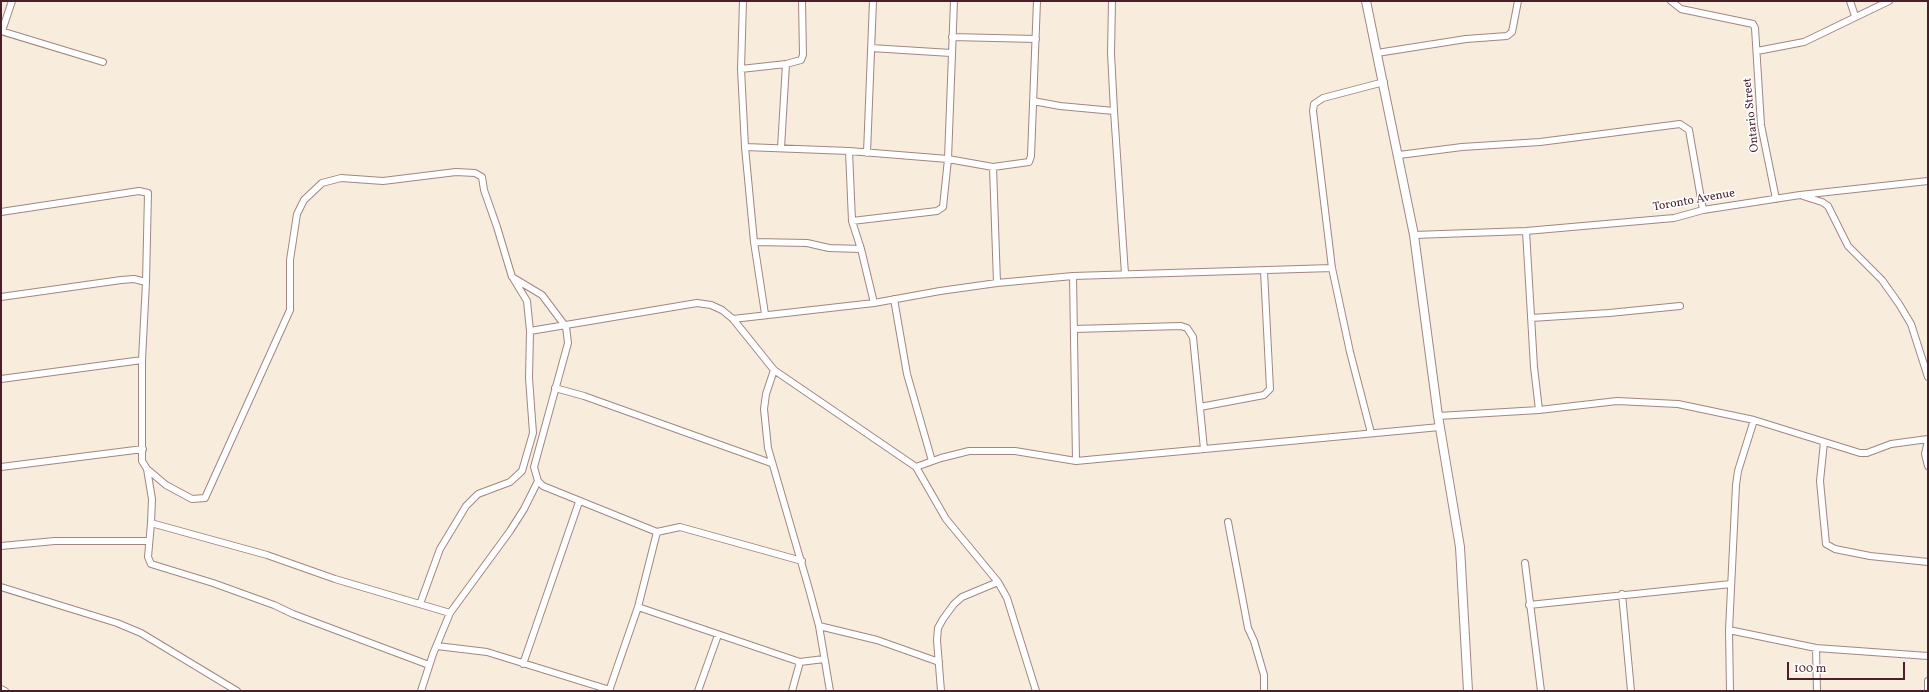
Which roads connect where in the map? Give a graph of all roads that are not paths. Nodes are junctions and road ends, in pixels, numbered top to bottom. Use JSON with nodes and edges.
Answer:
{"nodes":[{"id":1,"x":12,"y":1,"type":"edge"},
{"id":2,"x":743,"y":1,"type":"edge"},
{"id":3,"x":802,"y":1,"type":"edge"},
{"id":4,"x":873,"y":1,"type":"edge"},
{"id":5,"x":954,"y":1,"type":"edge"},
{"id":6,"x":1037,"y":1,"type":"edge"},
{"id":7,"x":1112,"y":1,"type":"edge"},
{"id":8,"x":1366,"y":1,"type":"edge"},
{"id":9,"x":1518,"y":1,"type":"edge"},
{"id":10,"x":1671,"y":1,"type":"edge"},
{"id":11,"x":1850,"y":1,"type":"edge"},
{"id":12,"x":1889,"y":1,"type":"edge"},
{"id":13,"x":1855,"y":16,"type":"junction"},
{"id":14,"x":1,"y":31,"type":"edge"},
{"id":15,"x":952,"y":37,"type":"junction"},
{"id":16,"x":1036,"y":39,"type":"junction"},
{"id":17,"x":871,"y":48,"type":"junction"},
{"id":18,"x":1757,"y":51,"type":"junction"},
{"id":19,"x":952,"y":53,"type":"junction"},
{"id":20,"x":1377,"y":53,"type":"junction"},
{"id":21,"x":103,"y":62,"type":"dead end"},
{"id":22,"x":786,"y":64,"type":"junction"},
{"id":23,"x":741,"y":69,"type":"junction"},
{"id":24,"x":1384,"y":82,"type":"junction"},
{"id":25,"x":1033,"y":101,"type":"junction"},
{"id":26,"x":1114,"y":111,"type":"junction"},
{"id":27,"x":745,"y":147,"type":"junction"},
{"id":28,"x":781,"y":148,"type":"junction"},
{"id":29,"x":849,"y":151,"type":"junction"},
{"id":30,"x":867,"y":153,"type":"junction"},
{"id":31,"x":1398,"y":155,"type":"junction"},
{"id":32,"x":948,"y":159,"type":"junction"},
{"id":33,"x":992,"y":167,"type":"junction"},
{"id":34,"x":1928,"y":181,"type":"edge"},
{"id":35,"x":1800,"y":195,"type":"junction"},
{"id":36,"x":1776,"y":199,"type":"junction"},
{"id":37,"x":1703,"y":210,"type":"junction"},
{"id":38,"x":1,"y":212,"type":"edge"},
{"id":39,"x":852,"y":221,"type":"junction"},
{"id":40,"x":1526,"y":231,"type":"junction"},
{"id":41,"x":1414,"y":235,"type":"junction"},
{"id":42,"x":754,"y":242,"type":"junction"},
{"id":43,"x":861,"y":249,"type":"junction"},
{"id":44,"x":1332,"y":268,"type":"junction"},
{"id":45,"x":1264,"y":271,"type":"junction"},
{"id":46,"x":1125,"y":274,"type":"junction"},
{"id":47,"x":1073,"y":276,"type":"junction"},
{"id":48,"x":512,"y":277,"type":"junction"},
{"id":49,"x":146,"y":282,"type":"junction"},
{"id":50,"x":997,"y":283,"type":"junction"},
{"id":51,"x":1,"y":297,"type":"edge"},
{"id":52,"x":894,"y":299,"type":"junction"},
{"id":53,"x":874,"y":303,"type":"junction"},
{"id":54,"x":1680,"y":306,"type":"dead end"},
{"id":55,"x":765,"y":314,"type":"junction"},
{"id":56,"x":1531,"y":318,"type":"junction"},
{"id":57,"x":733,"y":320,"type":"junction"},
{"id":58,"x":566,"y":327,"type":"junction"},
{"id":59,"x":1074,"y":328,"type":"junction"},
{"id":60,"x":530,"y":332,"type":"junction"},
{"id":61,"x":142,"y":360,"type":"junction"},
{"id":62,"x":774,"y":370,"type":"junction"},
{"id":63,"x":1928,"y":377,"type":"edge"},
{"id":64,"x":1,"y":379,"type":"edge"},
{"id":65,"x":555,"y":388,"type":"junction"},
{"id":66,"x":1200,"y":407,"type":"junction"},
{"id":67,"x":1539,"y":410,"type":"junction"},
{"id":68,"x":1438,"y":416,"type":"junction"},
{"id":69,"x":1754,"y":420,"type":"junction"},
{"id":70,"x":1440,"y":427,"type":"junction"},
{"id":71,"x":1371,"y":433,"type":"junction"},
{"id":72,"x":1928,"y":440,"type":"edge"},
{"id":73,"x":1824,"y":442,"type":"junction"},
{"id":74,"x":142,"y":449,"type":"junction"},
{"id":75,"x":1204,"y":449,"type":"junction"},
{"id":76,"x":932,"y":461,"type":"junction"},
{"id":77,"x":1076,"y":461,"type":"junction"},
{"id":78,"x":772,"y":463,"type":"junction"},
{"id":79,"x":1928,"y":466,"type":"edge"},
{"id":80,"x":1,"y":467,"type":"edge"},
{"id":81,"x":916,"y":467,"type":"junction"},
{"id":82,"x":147,"y":470,"type":"junction"},
{"id":83,"x":538,"y":481,"type":"junction"},
{"id":84,"x":579,"y":502,"type":"junction"},
{"id":85,"x":1228,"y":522,"type":"dead end"},
{"id":86,"x":151,"y":523,"type":"junction"},
{"id":87,"x":656,"y":532,"type":"junction"},
{"id":88,"x":149,"y":541,"type":"junction"},
{"id":89,"x":1,"y":546,"type":"edge"},
{"id":90,"x":802,"y":561,"type":"junction"},
{"id":91,"x":1928,"y":562,"type":"edge"},
{"id":92,"x":1525,"y":563,"type":"dead end"},
{"id":93,"x":998,"y":582,"type":"junction"},
{"id":94,"x":1731,"y":584,"type":"junction"},
{"id":95,"x":1,"y":587,"type":"edge"},
{"id":96,"x":1622,"y":594,"type":"junction"},
{"id":97,"x":420,"y":604,"type":"junction"},
{"id":98,"x":1529,"y":605,"type":"junction"},
{"id":99,"x":638,"y":608,"type":"junction"},
{"id":100,"x":450,"y":613,"type":"junction"},
{"id":101,"x":819,"y":626,"type":"junction"},
{"id":102,"x":1729,"y":630,"type":"junction"},
{"id":103,"x":718,"y":635,"type":"junction"},
{"id":104,"x":436,"y":646,"type":"junction"},
{"id":105,"x":1816,"y":648,"type":"junction"},
{"id":106,"x":1928,"y":656,"type":"edge"},
{"id":107,"x":824,"y":660,"type":"junction"},
{"id":108,"x":800,"y":662,"type":"junction"},
{"id":109,"x":939,"y":662,"type":"junction"},
{"id":110,"x":523,"y":664,"type":"junction"},
{"id":111,"x":429,"y":665,"type":"junction"},
{"id":112,"x":1928,"y":681,"type":"edge"},
{"id":113,"x":1,"y":689,"type":"edge"},
{"id":114,"x":609,"y":690,"type":"edge"},
{"id":115,"x":5,"y":691,"type":"edge"},
{"id":116,"x":237,"y":691,"type":"edge"},
{"id":117,"x":421,"y":691,"type":"edge"},
{"id":118,"x":698,"y":691,"type":"edge"},
{"id":119,"x":792,"y":691,"type":"edge"},
{"id":120,"x":830,"y":691,"type":"edge"},
{"id":121,"x":941,"y":691,"type":"edge"},
{"id":122,"x":1036,"y":691,"type":"edge"},
{"id":123,"x":1264,"y":691,"type":"edge"},
{"id":124,"x":1468,"y":691,"type":"edge"},
{"id":125,"x":1541,"y":691,"type":"edge"},
{"id":126,"x":1631,"y":691,"type":"edge"},
{"id":127,"x":1730,"y":691,"type":"edge"},
{"id":128,"x":1817,"y":691,"type":"edge"},
{"id":129,"x":1928,"y":691,"type":"edge"}],
"edges":[{"from":1,"to":14,"type":"street"},
{"from":2,"to":23,"type":"street"},
{"from":3,"to":22,"type":"street"},
{"from":4,"to":17,"type":"street"},
{"from":5,"to":15,"type":"street"},
{"from":6,"to":16,"type":"street"},
{"from":7,"to":26,"type":"street"},
{"from":8,"to":20,"type":"street"},
{"from":9,"to":20,"type":"street"},
{"from":10,"to":18,"type":"street","name":"Ontario Street"},
{"from":11,"to":13,"type":"street"},
{"from":12,"to":13,"type":"street"},
{"from":13,"to":18,"type":"street"},
{"from":14,"to":21,"type":"street"},
{"from":15,"to":16,"type":"street"},
{"from":15,"to":19,"type":"street"},
{"from":16,"to":25,"type":"street"},
{"from":17,"to":19,"type":"street"},
{"from":17,"to":30,"type":"street"},
{"from":18,"to":36,"type":"street","name":"Ontario Street"},
{"from":19,"to":32,"type":"street"},
{"from":20,"to":24,"type":"street"},
{"from":22,"to":23,"type":"street"},
{"from":22,"to":28,"type":"street"},
{"from":23,"to":27,"type":"street"},
{"from":24,"to":31,"type":"street"},
{"from":24,"to":44,"type":"street"},
{"from":25,"to":26,"type":"street"},
{"from":25,"to":33,"type":"street"},
{"from":26,"to":46,"type":"street"},
{"from":27,"to":28,"type":"street"},
{"from":27,"to":42,"type":"street"},
{"from":28,"to":29,"type":"street"},
{"from":29,"to":30,"type":"street"},
{"from":29,"to":39,"type":"street"},
{"from":30,"to":32,"type":"street"},
{"from":31,"to":37,"type":"street"},
{"from":31,"to":41,"type":"street"},
{"from":32,"to":33,"type":"street"},
{"from":32,"to":39,"type":"street"},
{"from":33,"to":50,"type":"street"},
{"from":34,"to":35,"type":"street","name":"Toronto Avenue"},
{"from":35,"to":36,"type":"street","name":"Toronto Avenue"},
{"from":35,"to":63,"type":"street"},
{"from":36,"to":37,"type":"street","name":"Toronto Avenue"},
{"from":37,"to":40,"type":"street","name":"Toronto Avenue"},
{"from":38,"to":49,"type":"street"},
{"from":39,"to":43,"type":"street"},
{"from":40,"to":41,"type":"street","name":"Toronto Avenue"},
{"from":40,"to":56,"type":"street"},
{"from":41,"to":68,"type":"street"},
{"from":42,"to":43,"type":"street"},
{"from":42,"to":55,"type":"street"},
{"from":43,"to":53,"type":"street"},
{"from":44,"to":45,"type":"street"},
{"from":44,"to":71,"type":"street"},
{"from":45,"to":46,"type":"street"},
{"from":45,"to":66,"type":"street"},
{"from":46,"to":47,"type":"street"},
{"from":47,"to":50,"type":"street"},
{"from":47,"to":59,"type":"street"},
{"from":48,"to":58,"type":"street"},
{"from":48,"to":60,"type":"street"},
{"from":48,"to":82,"type":"street"},
{"from":49,"to":51,"type":"street"},
{"from":49,"to":61,"type":"street"},
{"from":50,"to":52,"type":"street"},
{"from":52,"to":53,"type":"street"},
{"from":52,"to":76,"type":"street"},
{"from":53,"to":55,"type":"street"},
{"from":54,"to":56,"type":"street"},
{"from":55,"to":57,"type":"street"},
{"from":56,"to":67,"type":"street"},
{"from":57,"to":58,"type":"street"},
{"from":57,"to":62,"type":"street"},
{"from":58,"to":60,"type":"street"},
{"from":58,"to":65,"type":"street"},
{"from":59,"to":66,"type":"street"},
{"from":59,"to":77,"type":"street"},
{"from":60,"to":97,"type":"street"},
{"from":61,"to":64,"type":"street"},
{"from":61,"to":74,"type":"street"},
{"from":62,"to":78,"type":"street"},
{"from":62,"to":81,"type":"street"},
{"from":65,"to":78,"type":"street"},
{"from":65,"to":83,"type":"street"},
{"from":66,"to":75,"type":"street"},
{"from":67,"to":68,"type":"street"},
{"from":67,"to":69,"type":"street"},
{"from":68,"to":70,"type":"street"},
{"from":69,"to":73,"type":"street"},
{"from":69,"to":94,"type":"street"},
{"from":70,"to":71,"type":"street"},
{"from":70,"to":124,"type":"street"},
{"from":71,"to":75,"type":"street"},
{"from":72,"to":73,"type":"street"},
{"from":72,"to":79,"type":"street"},
{"from":73,"to":91,"type":"street"},
{"from":74,"to":80,"type":"street"},
{"from":74,"to":82,"type":"street"},
{"from":75,"to":77,"type":"street"},
{"from":76,"to":77,"type":"street"},
{"from":76,"to":81,"type":"street"},
{"from":78,"to":90,"type":"street"},
{"from":81,"to":93,"type":"street"},
{"from":82,"to":86,"type":"street"},
{"from":83,"to":84,"type":"street"},
{"from":83,"to":100,"type":"street"},
{"from":84,"to":87,"type":"street"},
{"from":84,"to":110,"type":"street"},
{"from":85,"to":123,"type":"street"},
{"from":86,"to":88,"type":"street"},
{"from":86,"to":97,"type":"street"},
{"from":87,"to":90,"type":"street"},
{"from":87,"to":99,"type":"street"},
{"from":88,"to":89,"type":"street"},
{"from":88,"to":111,"type":"street"},
{"from":90,"to":101,"type":"street"},
{"from":92,"to":98,"type":"street"},
{"from":93,"to":109,"type":"street"},
{"from":93,"to":122,"type":"street"},
{"from":94,"to":96,"type":"street"},
{"from":94,"to":102,"type":"street"},
{"from":95,"to":116,"type":"street"},
{"from":96,"to":98,"type":"street"},
{"from":96,"to":126,"type":"street"},
{"from":97,"to":100,"type":"street"},
{"from":98,"to":125,"type":"street"},
{"from":99,"to":103,"type":"street"},
{"from":99,"to":114,"type":"street"},
{"from":100,"to":104,"type":"street"},
{"from":101,"to":107,"type":"street"},
{"from":101,"to":109,"type":"street"},
{"from":102,"to":105,"type":"street"},
{"from":102,"to":127,"type":"street"},
{"from":103,"to":108,"type":"street"},
{"from":103,"to":118,"type":"street"},
{"from":104,"to":110,"type":"street"},
{"from":104,"to":111,"type":"street"},
{"from":105,"to":106,"type":"street"},
{"from":105,"to":128,"type":"street"},
{"from":107,"to":108,"type":"street"},
{"from":107,"to":120,"type":"street"},
{"from":108,"to":119,"type":"street"},
{"from":109,"to":121,"type":"street"},
{"from":110,"to":114,"type":"street"},
{"from":111,"to":117,"type":"street"},
{"from":112,"to":129,"type":"street"},
{"from":113,"to":115,"type":"street"}]}
